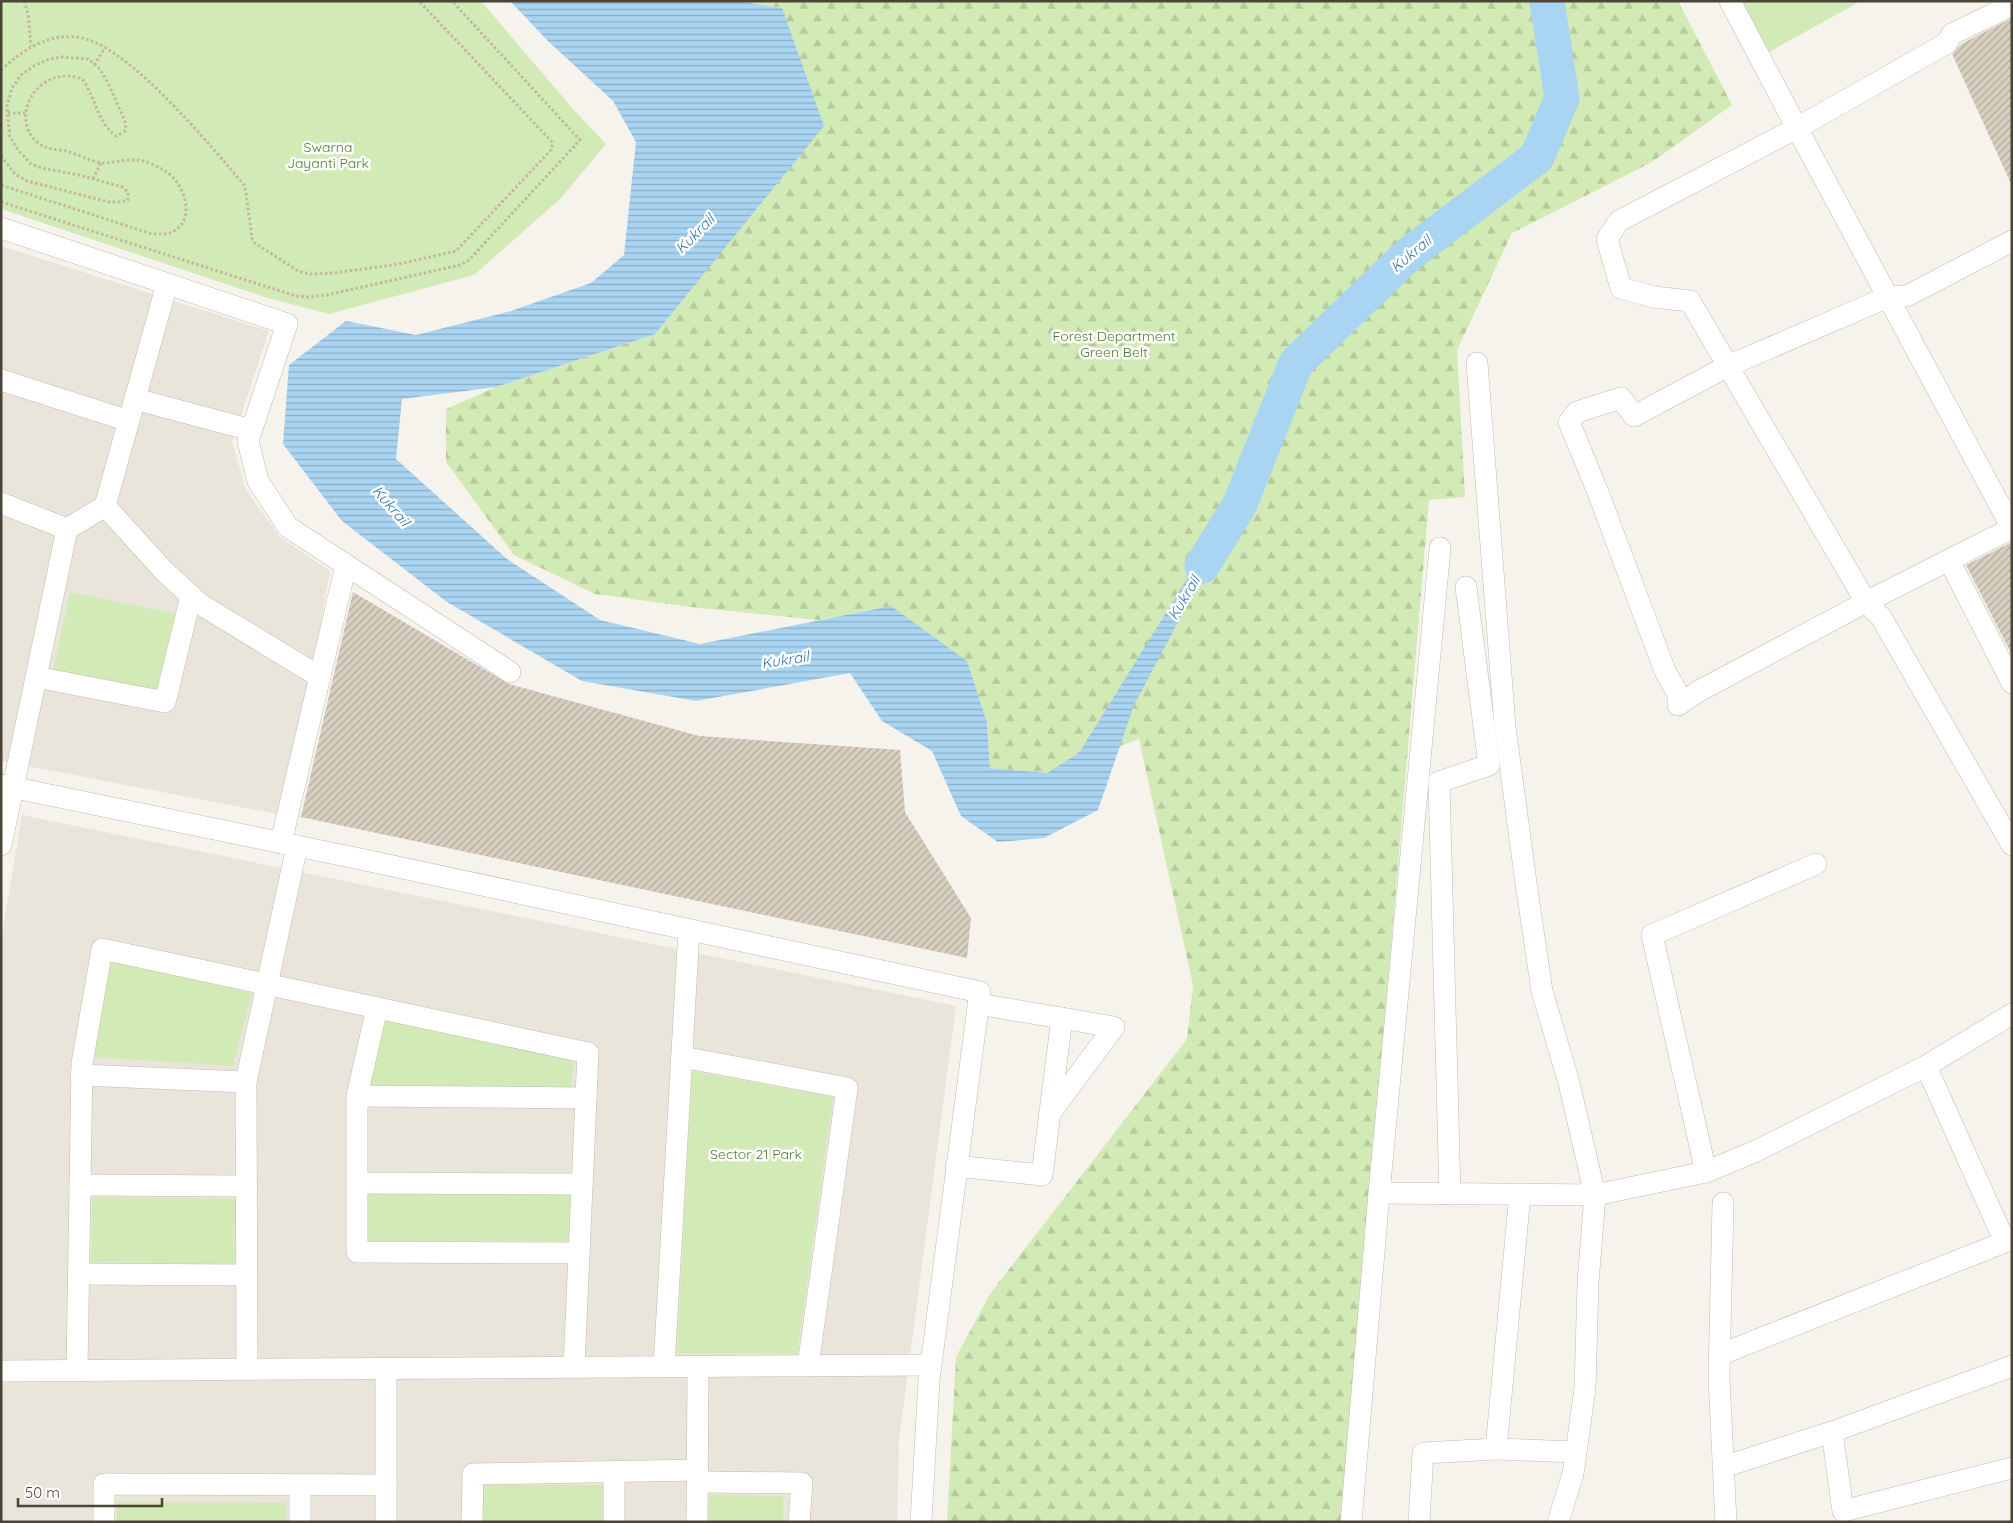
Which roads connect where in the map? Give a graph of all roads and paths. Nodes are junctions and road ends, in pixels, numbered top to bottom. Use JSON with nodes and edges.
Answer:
{"nodes":[{"id":1,"x":24,"y":1,"type":"edge"},
{"id":2,"x":419,"y":1,"type":"edge"},
{"id":3,"x":452,"y":1,"type":"edge"},
{"id":4,"x":1730,"y":1,"type":"edge"},
{"id":5,"x":2005,"y":1,"type":"edge"},
{"id":6,"x":31,"y":46,"type":"junction"},
{"id":7,"x":105,"y":48,"type":"junction"},
{"id":8,"x":94,"y":65,"type":"junction"},
{"id":9,"x":1,"y":70,"type":"edge"},
{"id":10,"x":7,"y":113,"type":"junction"},
{"id":11,"x":27,"y":113,"type":"junction"},
{"id":12,"x":1797,"y":128,"type":"junction"},
{"id":13,"x":1,"y":156,"type":"edge"},
{"id":14,"x":101,"y":163,"type":"junction"},
{"id":15,"x":93,"y":179,"type":"junction"},
{"id":16,"x":1,"y":185,"type":"edge"},
{"id":17,"x":1,"y":202,"type":"edge"},
{"id":18,"x":1,"y":228,"type":"edge"},
{"id":19,"x":2012,"y":240,"type":"edge"},
{"id":20,"x":167,"y":284,"type":"junction"},
{"id":21,"x":1888,"y":298,"type":"junction"},
{"id":22,"x":1477,"y":363,"type":"dead end"},
{"id":23,"x":1728,"y":366,"type":"junction"},
{"id":24,"x":1,"y":380,"type":"edge"},
{"id":25,"x":135,"y":399,"type":"junction"},
{"id":26,"x":129,"y":421,"type":"junction"},
{"id":27,"x":251,"y":430,"type":"junction"},
{"id":28,"x":1,"y":504,"type":"edge"},
{"id":29,"x":105,"y":506,"type":"junction"},
{"id":30,"x":2012,"y":528,"type":"edge"},
{"id":31,"x":67,"y":529,"type":"junction"},
{"id":32,"x":1440,"y":548,"type":"dead end"},
{"id":33,"x":1949,"y":560,"type":"junction"},
{"id":34,"x":346,"y":565,"type":"junction"},
{"id":35,"x":1466,"y":587,"type":"dead end"},
{"id":36,"x":191,"y":596,"type":"junction"},
{"id":37,"x":1866,"y":602,"type":"junction"},
{"id":38,"x":510,"y":672,"type":"dead end"},
{"id":39,"x":320,"y":677,"type":"junction"},
{"id":40,"x":36,"y":678,"type":"junction"},
{"id":41,"x":2012,"y":683,"type":"edge"},
{"id":42,"x":7,"y":787,"type":"edge"},
{"id":43,"x":289,"y":844,"type":"junction"},
{"id":44,"x":1,"y":845,"type":"edge"},
{"id":45,"x":2012,"y":845,"type":"edge"},
{"id":46,"x":1816,"y":864,"type":"dead end"},
{"id":47,"x":689,"y":930,"type":"junction"},
{"id":48,"x":267,"y":984,"type":"junction"},
{"id":49,"x":978,"y":1004,"type":"junction"},
{"id":50,"x":377,"y":1008,"type":"junction"},
{"id":51,"x":2012,"y":1014,"type":"edge"},
{"id":52,"x":1062,"y":1018,"type":"junction"},
{"id":53,"x":682,"y":1057,"type":"junction"},
{"id":54,"x":1926,"y":1066,"type":"junction"},
{"id":55,"x":81,"y":1075,"type":"junction"},
{"id":56,"x":246,"y":1082,"type":"junction"},
{"id":57,"x":357,"y":1096,"type":"junction"},
{"id":58,"x":586,"y":1098,"type":"junction"},
{"id":59,"x":1051,"y":1112,"type":"junction"},
{"id":60,"x":956,"y":1166,"type":"junction"},
{"id":61,"x":1706,"y":1172,"type":"junction"},
{"id":62,"x":358,"y":1183,"type":"junction"},
{"id":63,"x":582,"y":1184,"type":"junction"},
{"id":64,"x":80,"y":1185,"type":"junction"},
{"id":65,"x":247,"y":1186,"type":"junction"},
{"id":66,"x":1379,"y":1193,"type":"junction"},
{"id":67,"x":1450,"y":1194,"type":"junction"},
{"id":68,"x":1520,"y":1194,"type":"junction"},
{"id":69,"x":1595,"y":1195,"type":"junction"},
{"id":70,"x":1723,"y":1203,"type":"dead end"},
{"id":71,"x":2008,"y":1249,"type":"edge"},
{"id":72,"x":579,"y":1253,"type":"junction"},
{"id":73,"x":78,"y":1274,"type":"junction"},
{"id":74,"x":247,"y":1275,"type":"junction"},
{"id":75,"x":1719,"y":1355,"type":"junction"},
{"id":76,"x":930,"y":1365,"type":"junction"},
{"id":77,"x":698,"y":1366,"type":"junction"},
{"id":78,"x":808,"y":1366,"type":"junction"},
{"id":79,"x":2012,"y":1366,"type":"edge"},
{"id":80,"x":574,"y":1367,"type":"junction"},
{"id":81,"x":664,"y":1367,"type":"junction"},
{"id":82,"x":247,"y":1369,"type":"junction"},
{"id":83,"x":386,"y":1369,"type":"junction"},
{"id":84,"x":77,"y":1370,"type":"junction"},
{"id":85,"x":1,"y":1371,"type":"edge"},
{"id":86,"x":1832,"y":1432,"type":"junction"},
{"id":87,"x":1496,"y":1449,"type":"junction"},
{"id":88,"x":1576,"y":1452,"type":"junction"},
{"id":89,"x":1723,"y":1468,"type":"junction"},
{"id":90,"x":2012,"y":1468,"type":"edge"},
{"id":91,"x":614,"y":1471,"type":"junction"},
{"id":92,"x":698,"y":1476,"type":"junction"},
{"id":93,"x":300,"y":1485,"type":"junction"},
{"id":94,"x":386,"y":1486,"type":"junction"},
{"id":95,"x":104,"y":1522,"type":"edge"},
{"id":96,"x":300,"y":1522,"type":"edge"},
{"id":97,"x":386,"y":1522,"type":"edge"},
{"id":98,"x":472,"y":1522,"type":"edge"},
{"id":99,"x":614,"y":1522,"type":"edge"},
{"id":100,"x":697,"y":1522,"type":"edge"},
{"id":101,"x":799,"y":1522,"type":"edge"},
{"id":102,"x":921,"y":1522,"type":"edge"},
{"id":103,"x":1351,"y":1522,"type":"edge"},
{"id":104,"x":1419,"y":1522,"type":"edge"},
{"id":105,"x":1558,"y":1522,"type":"edge"},
{"id":106,"x":1726,"y":1522,"type":"edge"}],
"edges":[{"from":1,"to":6,"type":"path"},
{"from":2,"to":7,"type":"path"},
{"from":3,"to":17,"type":"path"},
{"from":4,"to":12,"type":"street"},
{"from":5,"to":12,"type":"street"},
{"from":6,"to":7,"type":"path"},
{"from":6,"to":9,"type":"path"},
{"from":7,"to":8,"type":"path"},
{"from":8,"to":10,"type":"path"},
{"from":8,"to":11,"type":"path"},
{"from":10,"to":11,"type":"path"},
{"from":10,"to":15,"type":"path"},
{"from":11,"to":14,"type":"path"},
{"from":12,"to":21,"type":"street"},
{"from":12,"to":23,"type":"street"},
{"from":13,"to":15,"type":"path"},
{"from":14,"to":15,"type":"path"},
{"from":14,"to":16,"type":"path"},
{"from":18,"to":20,"type":"street"},
{"from":19,"to":21,"type":"street"},
{"from":20,"to":25,"type":"street"},
{"from":20,"to":27,"type":"street"},
{"from":21,"to":23,"type":"street"},
{"from":21,"to":30,"type":"street"},
{"from":22,"to":69,"type":"street"},
{"from":23,"to":37,"type":"street"},
{"from":23,"to":37,"type":"street"},
{"from":24,"to":26,"type":"street"},
{"from":25,"to":26,"type":"street"},
{"from":25,"to":27,"type":"street"},
{"from":26,"to":29,"type":"street"},
{"from":27,"to":34,"type":"street"},
{"from":28,"to":31,"type":"street"},
{"from":29,"to":31,"type":"street"},
{"from":29,"to":36,"type":"street"},
{"from":30,"to":33,"type":"street"},
{"from":31,"to":40,"type":"street"},
{"from":32,"to":66,"type":"street"},
{"from":33,"to":37,"type":"street"},
{"from":33,"to":41,"type":"street"},
{"from":34,"to":38,"type":"street"},
{"from":34,"to":39,"type":"street"},
{"from":35,"to":67,"type":"street"},
{"from":36,"to":39,"type":"street"},
{"from":36,"to":40,"type":"street"},
{"from":37,"to":45,"type":"street"},
{"from":39,"to":43,"type":"street"},
{"from":40,"to":42,"type":"street"},
{"from":42,"to":43,"type":"street"},
{"from":42,"to":44,"type":"street"},
{"from":43,"to":47,"type":"street"},
{"from":43,"to":48,"type":"street"},
{"from":46,"to":61,"type":"street"},
{"from":47,"to":49,"type":"street"},
{"from":47,"to":53,"type":"street"},
{"from":48,"to":50,"type":"street"},
{"from":48,"to":55,"type":"street"},
{"from":48,"to":56,"type":"street"},
{"from":49,"to":52,"type":"street"},
{"from":49,"to":60,"type":"street"},
{"from":50,"to":57,"type":"street"},
{"from":50,"to":58,"type":"street"},
{"from":51,"to":54,"type":"street"},
{"from":52,"to":59,"type":"street"},
{"from":52,"to":59,"type":"street"},
{"from":53,"to":78,"type":"street"},
{"from":53,"to":81,"type":"street"},
{"from":54,"to":61,"type":"street"},
{"from":54,"to":71,"type":"street"},
{"from":55,"to":56,"type":"street"},
{"from":55,"to":64,"type":"street"},
{"from":56,"to":65,"type":"street"},
{"from":57,"to":58,"type":"street"},
{"from":57,"to":62,"type":"street"},
{"from":58,"to":63,"type":"street"},
{"from":59,"to":60,"type":"street"},
{"from":60,"to":76,"type":"street"},
{"from":61,"to":69,"type":"street"},
{"from":62,"to":63,"type":"street"},
{"from":62,"to":72,"type":"street"},
{"from":63,"to":72,"type":"street"},
{"from":64,"to":65,"type":"street"},
{"from":64,"to":73,"type":"street"},
{"from":65,"to":74,"type":"street"},
{"from":66,"to":67,"type":"street"},
{"from":66,"to":103,"type":"street"},
{"from":67,"to":68,"type":"street"},
{"from":68,"to":69,"type":"street"},
{"from":68,"to":87,"type":"street"},
{"from":69,"to":88,"type":"street"},
{"from":70,"to":75,"type":"street"},
{"from":71,"to":75,"type":"street"},
{"from":72,"to":80,"type":"street"},
{"from":73,"to":74,"type":"street"},
{"from":73,"to":84,"type":"street"},
{"from":74,"to":82,"type":"street"},
{"from":75,"to":89,"type":"street"},
{"from":76,"to":78,"type":"street"},
{"from":76,"to":102,"type":"street"},
{"from":77,"to":78,"type":"street"},
{"from":77,"to":81,"type":"street"},
{"from":77,"to":92,"type":"street"},
{"from":79,"to":86,"type":"street"},
{"from":80,"to":81,"type":"street"},
{"from":80,"to":83,"type":"street"},
{"from":82,"to":83,"type":"street"},
{"from":82,"to":84,"type":"street"},
{"from":83,"to":94,"type":"street"},
{"from":84,"to":85,"type":"street"},
{"from":86,"to":89,"type":"street"},
{"from":86,"to":90,"type":"street"},
{"from":87,"to":88,"type":"street"},
{"from":87,"to":104,"type":"street"},
{"from":88,"to":105,"type":"street"},
{"from":89,"to":106,"type":"street"},
{"from":91,"to":92,"type":"street"},
{"from":91,"to":98,"type":"street"},
{"from":91,"to":99,"type":"street"},
{"from":92,"to":100,"type":"street"},
{"from":92,"to":101,"type":"street"},
{"from":93,"to":94,"type":"street"},
{"from":93,"to":95,"type":"street"},
{"from":93,"to":96,"type":"street"},
{"from":94,"to":97,"type":"street"}]}
